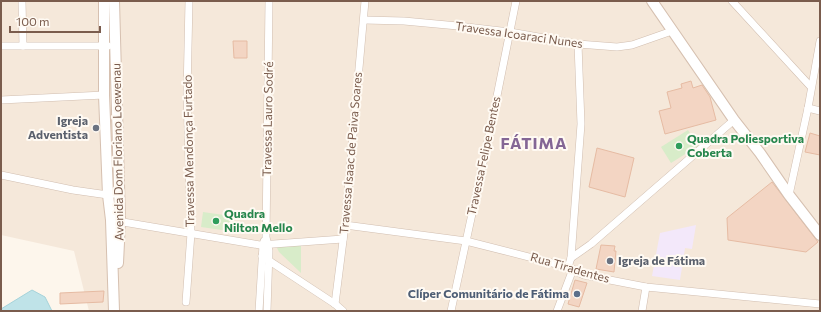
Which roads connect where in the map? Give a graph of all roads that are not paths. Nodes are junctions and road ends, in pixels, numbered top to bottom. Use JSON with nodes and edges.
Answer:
{"nodes":[{"id":1,"x":22,"y":1,"type":"edge"},
{"id":2,"x":104,"y":1,"type":"edge"},
{"id":3,"x":114,"y":1,"type":"edge"},
{"id":4,"x":188,"y":1,"type":"edge"},
{"id":5,"x":269,"y":1,"type":"edge"},
{"id":6,"x":365,"y":1,"type":"edge"},
{"id":7,"x":516,"y":1,"type":"edge"},
{"id":8,"x":652,"y":1,"type":"edge"},
{"id":9,"x":732,"y":1,"type":"edge"},
{"id":10,"x":364,"y":20,"type":"junction"},
{"id":11,"x":672,"y":31,"type":"junction"},
{"id":12,"x":510,"y":32,"type":"junction"},
{"id":13,"x":820,"y":41,"type":"edge"},
{"id":14,"x":578,"y":44,"type":"junction"},
{"id":15,"x":116,"y":45,"type":"junction"},
{"id":16,"x":1,"y":46,"type":"edge"},
{"id":17,"x":23,"y":46,"type":"junction"},
{"id":18,"x":105,"y":46,"type":"junction"},
{"id":19,"x":811,"y":87,"type":"junction"},
{"id":20,"x":104,"y":95,"type":"junction"},
{"id":21,"x":1,"y":100,"type":"edge"},
{"id":22,"x":808,"y":108,"type":"junction"},
{"id":23,"x":820,"y":111,"type":"edge"},
{"id":24,"x":734,"y":120,"type":"junction"},
{"id":25,"x":1,"y":176,"type":"edge"},
{"id":26,"x":119,"y":193,"type":"junction"},
{"id":27,"x":108,"y":195,"type":"junction"},
{"id":28,"x":789,"y":195,"type":"junction"},
{"id":29,"x":115,"y":221,"type":"junction"},
{"id":30,"x":345,"y":225,"type":"junction"},
{"id":31,"x":190,"y":233,"type":"junction"},
{"id":32,"x":820,"y":235,"type":"edge"},
{"id":33,"x":343,"y":239,"type":"junction"},
{"id":34,"x":466,"y":241,"type":"junction"},
{"id":35,"x":266,"y":244,"type":"junction"},
{"id":36,"x":266,"y":258,"type":"junction"},
{"id":37,"x":570,"y":258,"type":"junction"},
{"id":38,"x":571,"y":268,"type":"junction"},
{"id":39,"x":646,"y":287,"type":"junction"},
{"id":40,"x":186,"y":302,"type":"dead end"},
{"id":41,"x":335,"y":304,"type":"junction"},
{"id":42,"x":820,"y":304,"type":"edge"},
{"id":43,"x":114,"y":307,"type":"edge"},
{"id":44,"x":259,"y":311,"type":"edge"},
{"id":45,"x":267,"y":311,"type":"edge"},
{"id":46,"x":342,"y":311,"type":"edge"},
{"id":47,"x":451,"y":311,"type":"edge"},
{"id":48,"x":557,"y":311,"type":"edge"},
{"id":49,"x":642,"y":311,"type":"edge"}],
"edges":[{"from":1,"to":17,"type":"street"},
{"from":2,"to":18,"type":"street","name":"Avenida Dom Floriano Loewenau"},
{"from":3,"to":15,"type":"street","name":"Avenida Dom Floriano Loewenau"},
{"from":4,"to":31,"type":"street","name":"Travessa Mendonça Furtado"},
{"from":5,"to":35,"type":"street","name":"Travessa Lauro Sodré"},
{"from":6,"to":10,"type":"street","name":"Travessa Isaac de Paiva Soares"},
{"from":7,"to":12,"type":"street","name":"Travessa Felipe Bentes"},
{"from":8,"to":11,"type":"street"},
{"from":9,"to":19,"type":"street"},
{"from":10,"to":12,"type":"street","name":"Travessa Icoaraci Nunes"},
{"from":10,"to":30,"type":"street","name":"Travessa Isaac de Paiva Soares"},
{"from":11,"to":14,"type":"street","name":"Travessa Icoaraci Nunes"},
{"from":11,"to":24,"type":"street"},
{"from":12,"to":14,"type":"street","name":"Travessa Icoaraci Nunes"},
{"from":12,"to":34,"type":"street","name":"Travessa Felipe Bentes"},
{"from":13,"to":19,"type":"street"},
{"from":14,"to":37,"type":"street"},
{"from":15,"to":18,"type":"street"},
{"from":15,"to":26,"type":"street","name":"Avenida Dom Floriano Loewenau"},
{"from":16,"to":17,"type":"street"},
{"from":17,"to":18,"type":"street"},
{"from":18,"to":20,"type":"street","name":"Avenida Dom Floriano Loewenau"},
{"from":19,"to":22,"type":"street"},
{"from":20,"to":21,"type":"street"},
{"from":20,"to":27,"type":"street","name":"Avenida Dom Floriano Loewenau"},
{"from":22,"to":23,"type":"street"},
{"from":22,"to":28,"type":"street"},
{"from":24,"to":28,"type":"street"},
{"from":24,"to":37,"type":"street"},
{"from":25,"to":27,"type":"street"},
{"from":26,"to":27,"type":"street"},
{"from":26,"to":29,"type":"street","name":"Avenida Dom Floriano Loewenau"},
{"from":27,"to":29,"type":"street","name":"Avenida Dom Floriano Loewenau"},
{"from":28,"to":32,"type":"street"},
{"from":29,"to":31,"type":"street"},
{"from":29,"to":43,"type":"street","name":"Avenida Dom Floriano Loewenau"},
{"from":30,"to":33,"type":"street","name":"Travessa Isaac de Paiva Soares"},
{"from":30,"to":34,"type":"street","name":"Rua Tiradentes"},
{"from":31,"to":35,"type":"street"},
{"from":31,"to":40,"type":"street","name":"Travessa Mendonça Furtado"},
{"from":33,"to":35,"type":"street"},
{"from":33,"to":41,"type":"street","name":"Travessa Isaac de Paiva Soares"},
{"from":34,"to":38,"type":"street","name":"Rua Tiradentes"},
{"from":34,"to":47,"type":"street","name":"Travessa Felipe Bentes"},
{"from":35,"to":36,"type":"street","name":"Travessa Lauro Sodré"},
{"from":36,"to":41,"type":"street"},
{"from":36,"to":44,"type":"street","name":"Travessa Lauro Sodré"},
{"from":36,"to":45,"type":"street","name":"Travessa Lauro Sodré"},
{"from":37,"to":38,"type":"street"},
{"from":38,"to":39,"type":"street","name":"Rua Tiradentes"},
{"from":38,"to":48,"type":"street"},
{"from":39,"to":42,"type":"street","name":"Rua Tiradentes"},
{"from":39,"to":49,"type":"street"},
{"from":41,"to":46,"type":"street"}]}
